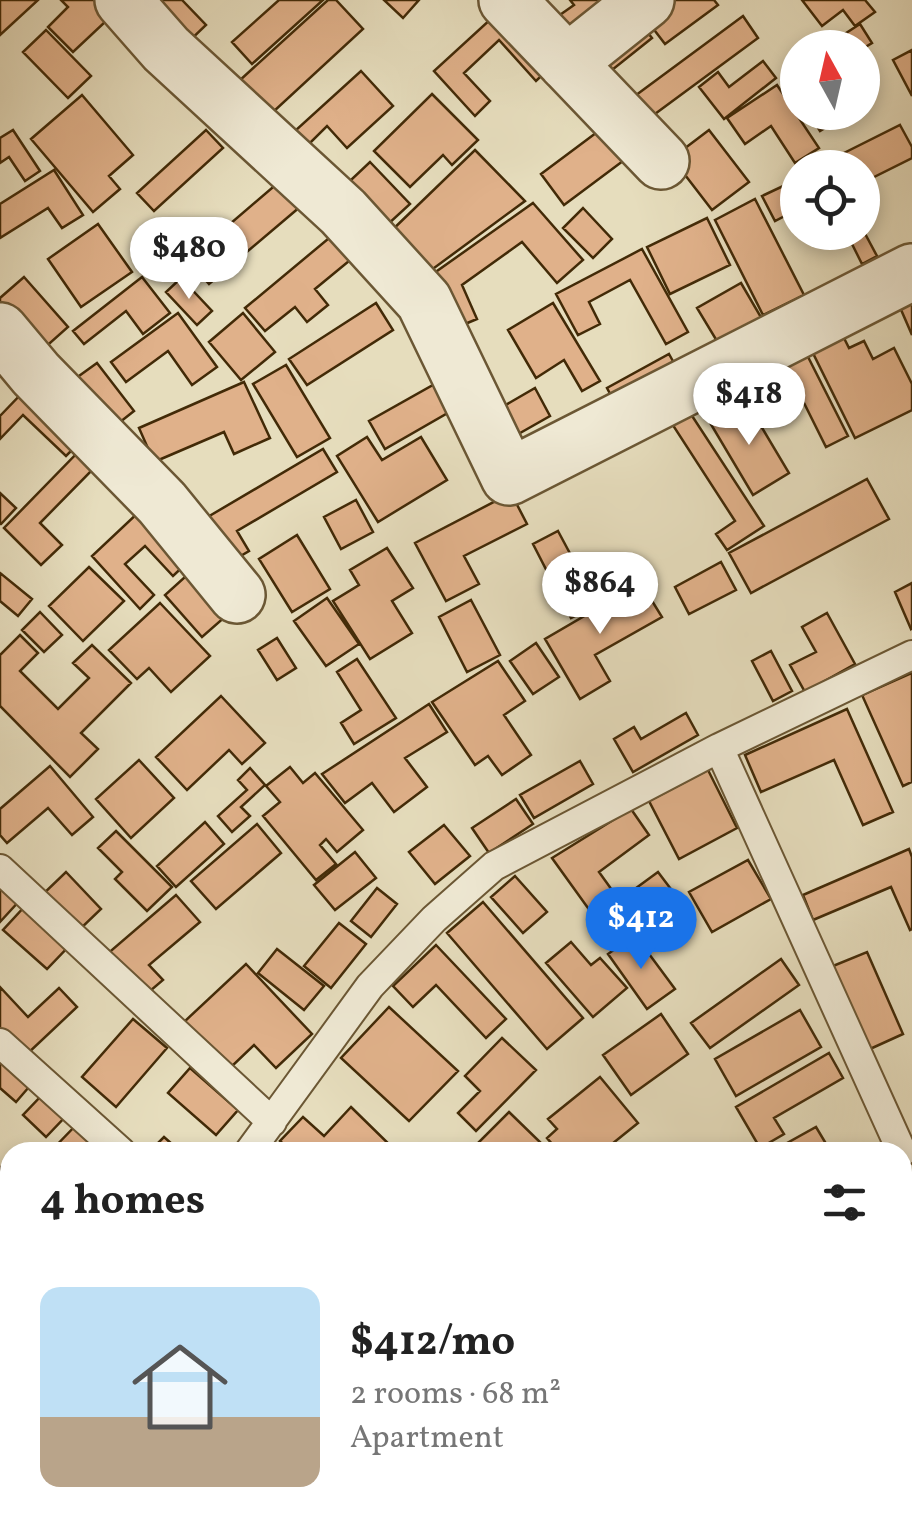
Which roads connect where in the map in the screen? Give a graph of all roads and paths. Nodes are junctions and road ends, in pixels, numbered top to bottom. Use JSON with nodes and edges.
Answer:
{"nodes":[{"id":1,"x":123,"y":0,"type":"edge"},
{"id":2,"x":508,"y":0,"type":"edge"},
{"id":3,"x":646,"y":0,"type":"edge"},
{"id":4,"x":567,"y":63,"type":"junction"},
{"id":5,"x":661,"y":161,"type":"dead end"},
{"id":6,"x":912,"y":272,"type":"edge"},
{"id":7,"x":0,"y":331,"type":"edge"},
{"id":8,"x":237,"y":596,"type":"dead end"},
{"id":9,"x":912,"y":655,"type":"edge"},
{"id":10,"x":719,"y":748,"type":"junction"},
{"id":11,"x":0,"y":869,"type":"edge"},
{"id":12,"x":0,"y":1043,"type":"edge"},
{"id":13,"x":272,"y":1122,"type":"junction"},
{"id":14,"x":110,"y":1142,"type":"edge"},
{"id":15,"x":257,"y":1142,"type":"edge"},
{"id":16,"x":897,"y":1142,"type":"edge"}],
"edges":[{"from":1,"to":6,"type":"street"},
{"from":2,"to":4,"type":"street"},
{"from":3,"to":4,"type":"street"},
{"from":4,"to":5,"type":"street"},
{"from":7,"to":8,"type":"street"},
{"from":9,"to":10,"type":"lane"},
{"from":10,"to":13,"type":"lane"},
{"from":10,"to":16,"type":"lane"},
{"from":11,"to":13,"type":"lane"},
{"from":12,"to":14,"type":"lane"},
{"from":13,"to":15,"type":"lane"}]}
